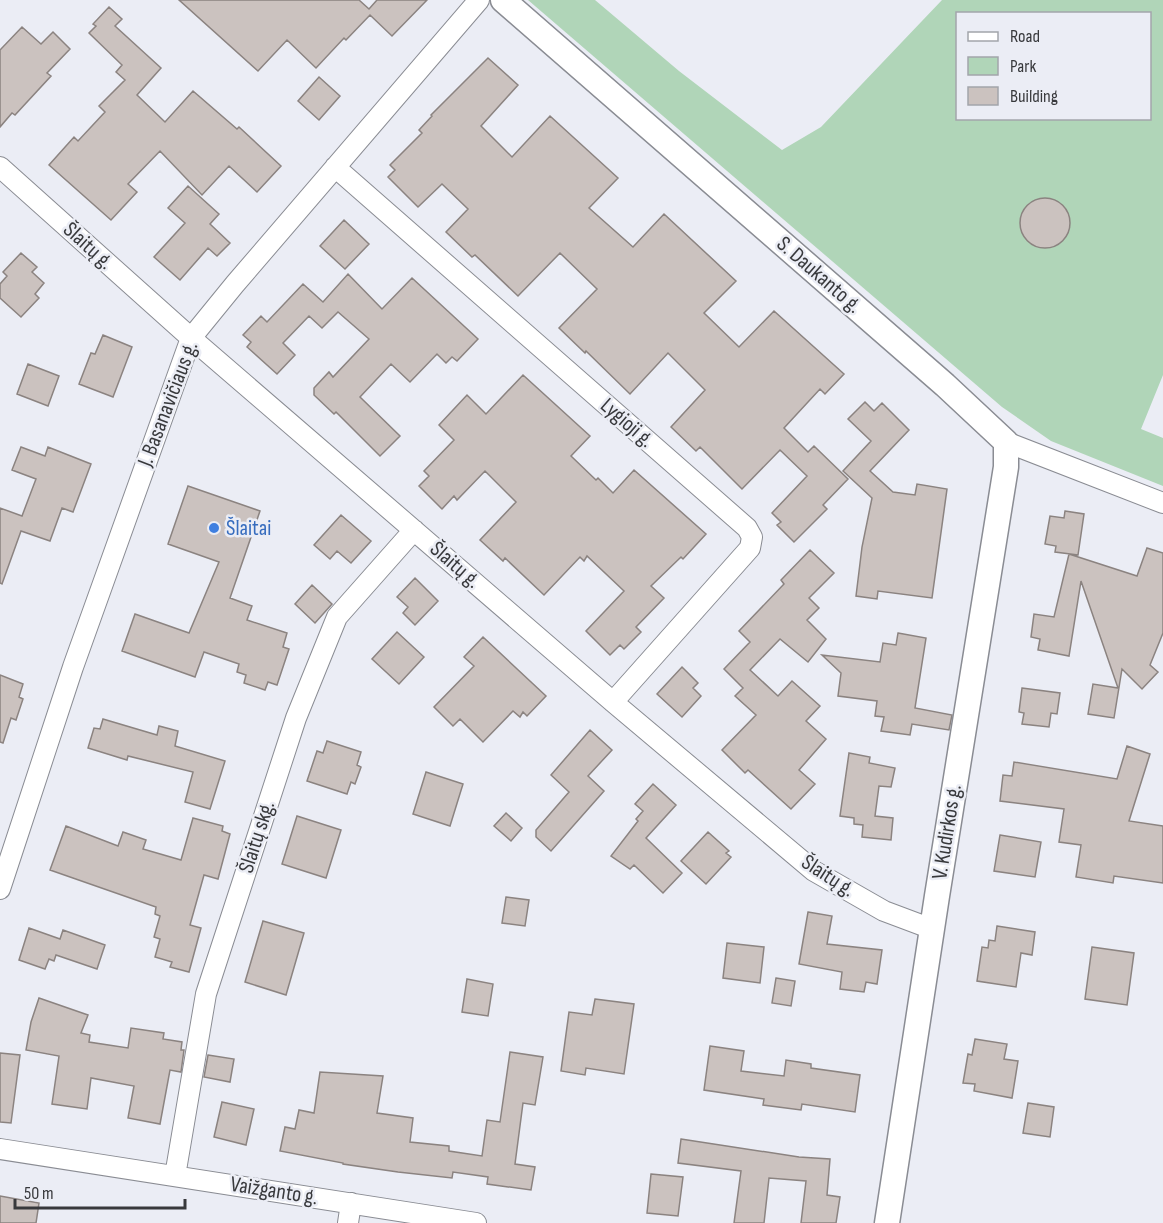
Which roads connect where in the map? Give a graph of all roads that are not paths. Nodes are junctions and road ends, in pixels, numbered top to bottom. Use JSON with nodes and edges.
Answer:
{"nodes":[{"id":1,"x":479,"y":0,"type":"edge"},
{"id":2,"x":503,"y":0,"type":"edge"},
{"id":3,"x":0,"y":167,"type":"edge"},
{"id":4,"x":335,"y":167,"type":"junction"},
{"id":5,"x":191,"y":338,"type":"junction"},
{"id":6,"x":1006,"y":442,"type":"junction"},
{"id":7,"x":1163,"y":503,"type":"edge"},
{"id":8,"x":414,"y":530,"type":"junction"},
{"id":9,"x":613,"y":702,"type":"junction"},
{"id":10,"x":0,"y":889,"type":"edge"},
{"id":11,"x":932,"y":929,"type":"junction"},
{"id":12,"x":0,"y":1149,"type":"edge"},
{"id":13,"x":175,"y":1176,"type":"junction"},
{"id":14,"x":350,"y":1213,"type":"edge"},
{"id":15,"x":476,"y":1223,"type":"edge"},
{"id":16,"x":887,"y":1223,"type":"edge"}],
"edges":[{"from":1,"to":4,"type":"street","name":"J. Basanavičiaus g."},
{"from":2,"to":6,"type":"street","name":"S. Daukanto g."},
{"from":3,"to":5,"type":"street","name":"Šlaitų g."},
{"from":4,"to":5,"type":"street","name":"J. Basanavičiaus g."},
{"from":4,"to":9,"type":"street","name":"Lygioji g."},
{"from":5,"to":8,"type":"street","name":"Šlaitų g."},
{"from":5,"to":10,"type":"street","name":"J. Basanavičiaus g."},
{"from":6,"to":7,"type":"street","name":"S. Daukanto g."},
{"from":6,"to":11,"type":"street","name":"V. Kudirkos g."},
{"from":8,"to":9,"type":"street","name":"Šlaitų g."},
{"from":8,"to":13,"type":"street","name":"Šlaitų skg."},
{"from":9,"to":11,"type":"street","name":"Šlaitų g."},
{"from":11,"to":16,"type":"street","name":"V. Kudirkos g."},
{"from":12,"to":13,"type":"street","name":"Vaižganto g."},
{"from":13,"to":14,"type":"street","name":"Vaižganto g."},
{"from":14,"to":15,"type":"street","name":"Vaižganto g."}]}
